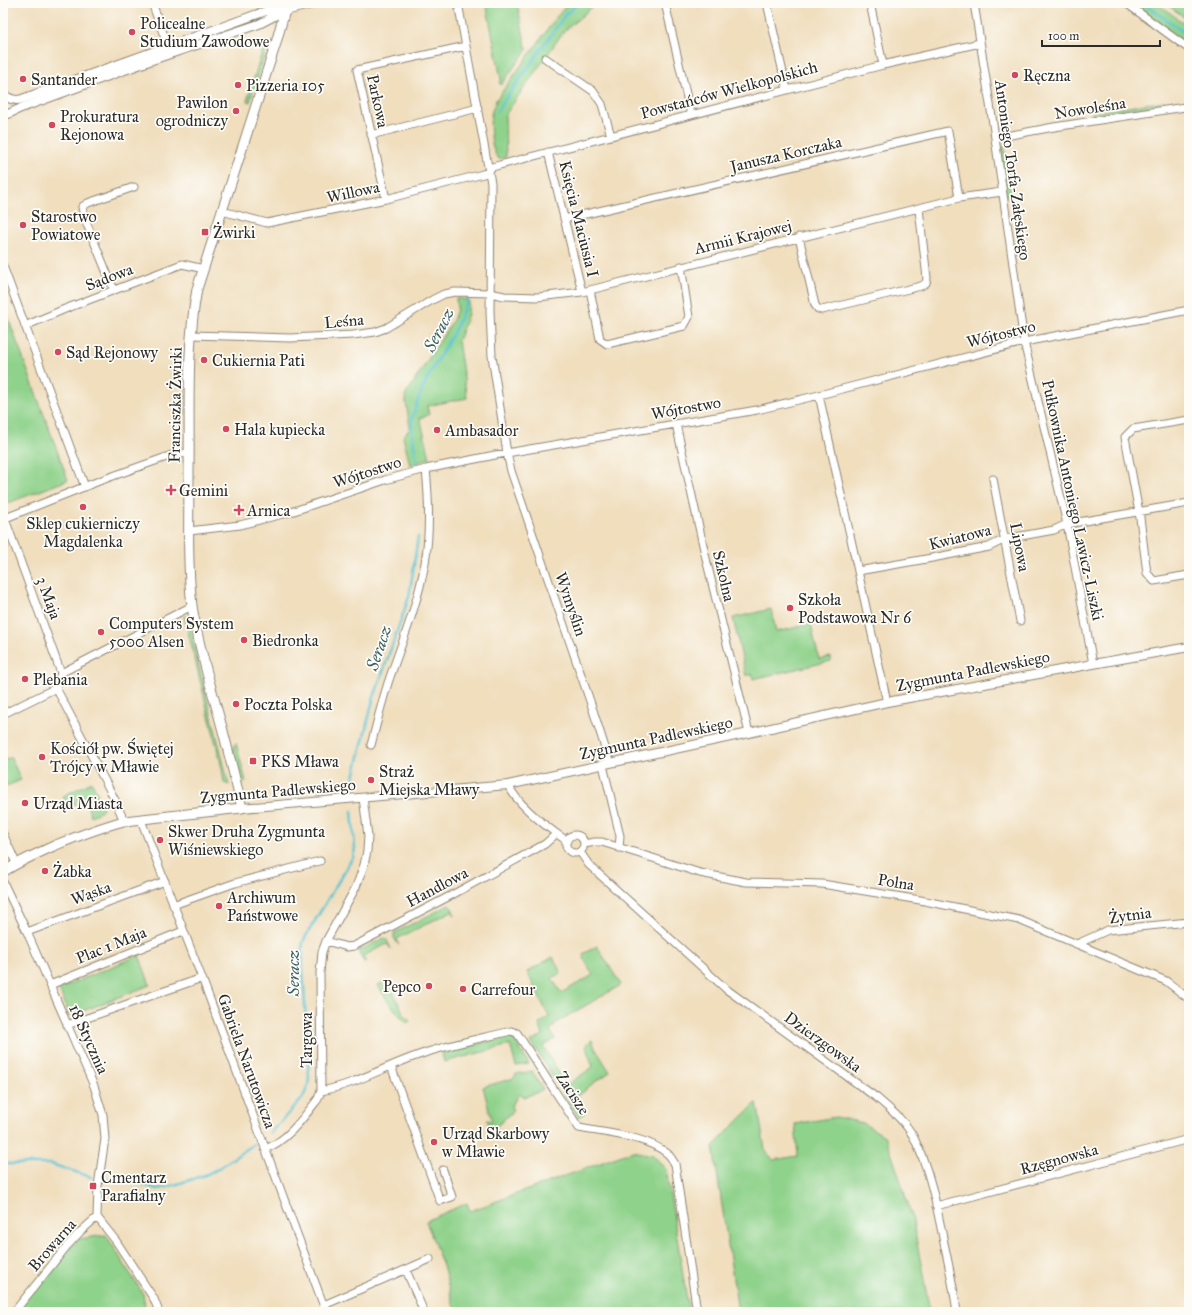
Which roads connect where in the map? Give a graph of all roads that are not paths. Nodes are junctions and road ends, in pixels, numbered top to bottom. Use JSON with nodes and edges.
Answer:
{"nodes":[{"id":1,"x":152,"y":3,"type":"edge"},
{"id":2,"x":317,"y":3,"type":"edge"},
{"id":3,"x":458,"y":3,"type":"edge"},
{"id":4,"x":665,"y":3,"type":"edge"},
{"id":5,"x":767,"y":3,"type":"edge"},
{"id":6,"x":870,"y":3,"type":"edge"},
{"id":7,"x":974,"y":3,"type":"edge"},
{"id":8,"x":1126,"y":3,"type":"edge"},
{"id":9,"x":286,"y":7,"type":"edge"},
{"id":10,"x":980,"y":43,"type":"junction"},
{"id":11,"x":466,"y":46,"type":"junction"},
{"id":12,"x":1189,"y":48,"type":"edge"},
{"id":13,"x":169,"y":50,"type":"junction"},
{"id":14,"x":546,"y":58,"type":"dead end"},
{"id":15,"x":883,"y":65,"type":"junction"},
{"id":16,"x":787,"y":90,"type":"junction"},
{"id":17,"x":4,"y":95,"type":"edge"},
{"id":18,"x":1189,"y":105,"type":"edge"},
{"id":19,"x":478,"y":108,"type":"junction"},
{"id":20,"x":691,"y":115,"type":"junction"},
{"id":21,"x":3,"y":116,"type":"edge"},
{"id":22,"x":370,"y":135,"type":"junction"},
{"id":23,"x":611,"y":136,"type":"junction"},
{"id":24,"x":994,"y":138,"type":"junction"},
{"id":25,"x":548,"y":152,"type":"junction"},
{"id":26,"x":489,"y":171,"type":"junction"},
{"id":27,"x":134,"y":187,"type":"dead end"},
{"id":28,"x":1002,"y":192,"type":"junction"},
{"id":29,"x":959,"y":198,"type":"junction"},
{"id":30,"x":386,"y":199,"type":"junction"},
{"id":31,"x":919,"y":209,"type":"junction"},
{"id":32,"x":222,"y":211,"type":"junction"},
{"id":33,"x":564,"y":218,"type":"junction"},
{"id":34,"x":799,"y":237,"type":"junction"},
{"id":35,"x":3,"y":266,"type":"edge"},
{"id":36,"x":681,"y":266,"type":"junction"},
{"id":37,"x":204,"y":269,"type":"junction"},
{"id":38,"x":114,"y":290,"type":"junction"},
{"id":39,"x":590,"y":290,"type":"junction"},
{"id":40,"x":582,"y":292,"type":"junction"},
{"id":41,"x":490,"y":293,"type":"junction"},
{"id":42,"x":1189,"y":310,"type":"edge"},
{"id":43,"x":25,"y":326,"type":"junction"},
{"id":44,"x":191,"y":335,"type":"junction"},
{"id":45,"x":1024,"y":342,"type":"junction"},
{"id":46,"x":819,"y":396,"type":"junction"},
{"id":47,"x":1189,"y":420,"type":"edge"},
{"id":48,"x":676,"y":424,"type":"junction"},
{"id":49,"x":189,"y":453,"type":"junction"},
{"id":50,"x":507,"y":453,"type":"junction"},
{"id":51,"x":426,"y":469,"type":"junction"},
{"id":52,"x":993,"y":479,"type":"dead end"},
{"id":53,"x":85,"y":487,"type":"junction"},
{"id":54,"x":1189,"y":503,"type":"edge"},
{"id":55,"x":1139,"y":511,"type":"junction"},
{"id":56,"x":4,"y":519,"type":"edge"},
{"id":57,"x":1067,"y":524,"type":"junction"},
{"id":58,"x":189,"y":531,"type":"junction"},
{"id":59,"x":1005,"y":539,"type":"junction"},
{"id":60,"x":858,"y":571,"type":"junction"},
{"id":61,"x":1189,"y":575,"type":"edge"},
{"id":62,"x":192,"y":606,"type":"junction"},
{"id":63,"x":1020,"y":620,"type":"dead end"},
{"id":64,"x":1189,"y":647,"type":"edge"},
{"id":65,"x":1093,"y":664,"type":"junction"},
{"id":66,"x":61,"y":673,"type":"junction"},
{"id":67,"x":56,"y":688,"type":"junction"},
{"id":68,"x":887,"y":702,"type":"junction"},
{"id":69,"x":3,"y":714,"type":"edge"},
{"id":70,"x":749,"y":733,"type":"junction"},
{"id":71,"x":371,"y":745,"type":"dead end"},
{"id":72,"x":606,"y":764,"type":"junction"},
{"id":73,"x":508,"y":785,"type":"junction"},
{"id":74,"x":363,"y":798,"type":"junction"},
{"id":75,"x":242,"y":808,"type":"junction"},
{"id":76,"x":141,"y":820,"type":"junction"},
{"id":77,"x":124,"y":821,"type":"junction"},
{"id":78,"x":3,"y":834,"type":"edge"},
{"id":79,"x":556,"y":834,"type":"junction"},
{"id":80,"x":567,"y":841,"type":"junction"},
{"id":81,"x":584,"y":844,"type":"junction"},
{"id":82,"x":619,"y":848,"type":"junction"},
{"id":83,"x":580,"y":852,"type":"junction"},
{"id":84,"x":320,"y":861,"type":"dead end"},
{"id":85,"x":16,"y":863,"type":"junction"},
{"id":86,"x":3,"y":872,"type":"edge"},
{"id":87,"x":165,"y":881,"type":"junction"},
{"id":88,"x":3,"y":882,"type":"edge"},
{"id":89,"x":173,"y":905,"type":"junction"},
{"id":90,"x":1189,"y":922,"type":"edge"},
{"id":91,"x":183,"y":931,"type":"junction"},
{"id":92,"x":27,"y":932,"type":"junction"},
{"id":93,"x":326,"y":941,"type":"junction"},
{"id":94,"x":1077,"y":944,"type":"junction"},
{"id":95,"x":202,"y":978,"type":"junction"},
{"id":96,"x":50,"y":985,"type":"junction"},
{"id":97,"x":1189,"y":999,"type":"edge"},
{"id":98,"x":67,"y":1025,"type":"junction"},
{"id":99,"x":391,"y":1066,"type":"junction"},
{"id":100,"x":321,"y":1091,"type":"junction"},
{"id":101,"x":1189,"y":1139,"type":"edge"},
{"id":102,"x":265,"y":1149,"type":"junction"},
{"id":103,"x":443,"y":1170,"type":"dead end"},
{"id":104,"x":936,"y":1206,"type":"junction"},
{"id":105,"x":97,"y":1218,"type":"junction"},
{"id":106,"x":430,"y":1259,"type":"dead end"},
{"id":107,"x":406,"y":1270,"type":"junction"},
{"id":108,"x":325,"y":1308,"type":"edge"},
{"id":109,"x":14,"y":1312,"type":"edge"},
{"id":110,"x":159,"y":1312,"type":"edge"},
{"id":111,"x":424,"y":1312,"type":"edge"},
{"id":112,"x":697,"y":1312,"type":"edge"},
{"id":113,"x":957,"y":1312,"type":"edge"}],
"edges":[{"from":1,"to":13,"type":"street"},
{"from":2,"to":9,"type":"street"},
{"from":3,"to":11,"type":"street","name":"Wymyślin"},
{"from":4,"to":20,"type":"street"},
{"from":5,"to":16,"type":"street"},
{"from":6,"to":15,"type":"street"},
{"from":7,"to":10,"type":"street","name":"Antoniego Torfa-Załęskiego"},
{"from":8,"to":12,"type":"street"},
{"from":9,"to":13,"type":"street"},
{"from":9,"to":32,"type":"main road","name":"Franciszka Żwirki"},
{"from":10,"to":15,"type":"street","name":"Powstańców Wielkopolskich"},
{"from":10,"to":24,"type":"street","name":"Antoniego Torfa-Załęskiego"},
{"from":11,"to":19,"type":"street","name":"Wymyślin"},
{"from":11,"to":22,"type":"street","name":"Parkowa"},
{"from":13,"to":17,"type":"street"},
{"from":13,"to":21,"type":"street"},
{"from":14,"to":23,"type":"street"},
{"from":15,"to":16,"type":"street","name":"Powstańców Wielkopolskich"},
{"from":16,"to":20,"type":"street","name":"Powstańców Wielkopolskich"},
{"from":17,"to":21,"type":"street"},
{"from":18,"to":24,"type":"street","name":"Nowoleśna"},
{"from":19,"to":22,"type":"street"},
{"from":19,"to":26,"type":"street","name":"Wymyślin"},
{"from":20,"to":23,"type":"street","name":"Powstańców Wielkopolskich"},
{"from":22,"to":30,"type":"street","name":"Parkowa"},
{"from":23,"to":25,"type":"street","name":"Powstańców Wielkopolskich"},
{"from":24,"to":28,"type":"street","name":"Antoniego Torfa-Załęskiego"},
{"from":25,"to":26,"type":"street","name":"Powstańców Wielkopolskich"},
{"from":25,"to":33,"type":"street","name":"Księcia Maciusia I"},
{"from":26,"to":30,"type":"street","name":"Willowa"},
{"from":26,"to":41,"type":"street","name":"Wymyślin"},
{"from":27,"to":38,"type":"street"},
{"from":28,"to":29,"type":"street","name":"Armii Krajowej"},
{"from":28,"to":45,"type":"street","name":"Antoniego Torfa-Załęskiego"},
{"from":29,"to":31,"type":"street","name":"Armii Krajowej"},
{"from":29,"to":33,"type":"street","name":"Janusza Korczaka"},
{"from":30,"to":32,"type":"street","name":"Willowa"},
{"from":31,"to":34,"type":"street","name":"Armii Krajowej"},
{"from":31,"to":34,"type":"street"},
{"from":32,"to":37,"type":"main road","name":"Franciszka Żwirki"},
{"from":33,"to":40,"type":"street","name":"Księcia Maciusia I"},
{"from":34,"to":36,"type":"street","name":"Armii Krajowej"},
{"from":35,"to":43,"type":"street"},
{"from":36,"to":39,"type":"street","name":"Armii Krajowej"},
{"from":36,"to":39,"type":"street","name":"Księcia Maciusia I"},
{"from":37,"to":38,"type":"street","name":"Sądowa"},
{"from":37,"to":44,"type":"main road","name":"Franciszka Żwirki"},
{"from":38,"to":43,"type":"street","name":"Sądowa"},
{"from":39,"to":40,"type":"street","name":"Armii Krajowej"},
{"from":40,"to":41,"type":"street","name":"Armii Krajowej"},
{"from":41,"to":44,"type":"street","name":"Leśna"},
{"from":41,"to":50,"type":"street","name":"Wymyślin"},
{"from":42,"to":45,"type":"street","name":"Wójtostwo"},
{"from":43,"to":53,"type":"street"},
{"from":44,"to":49,"type":"main road","name":"Franciszka Żwirki"},
{"from":45,"to":46,"type":"street","name":"Wójtostwo"},
{"from":45,"to":57,"type":"street","name":"Pułkownika Antoniego Lawicz-Liszki"},
{"from":46,"to":48,"type":"street","name":"Wójtostwo"},
{"from":46,"to":60,"type":"street"},
{"from":47,"to":55,"type":"street"},
{"from":48,"to":50,"type":"street","name":"Wójtostwo"},
{"from":48,"to":70,"type":"street","name":"Szkolna"},
{"from":49,"to":53,"type":"street"},
{"from":49,"to":58,"type":"main road","name":"Franciszka Żwirki"},
{"from":50,"to":51,"type":"street","name":"Wójtostwo"},
{"from":50,"to":72,"type":"street","name":"Wymyślin"},
{"from":51,"to":58,"type":"street","name":"Wójtostwo"},
{"from":51,"to":71,"type":"street"},
{"from":52,"to":59,"type":"street","name":"Lipowa"},
{"from":53,"to":56,"type":"street"},
{"from":54,"to":55,"type":"street","name":"Kwiatowa"},
{"from":55,"to":57,"type":"street","name":"Kwiatowa"},
{"from":55,"to":61,"type":"street"},
{"from":56,"to":66,"type":"street","name":"3 Maja"},
{"from":57,"to":59,"type":"street","name":"Kwiatowa"},
{"from":57,"to":65,"type":"street","name":"Pułkownika Antoniego Lawicz-Liszki"},
{"from":58,"to":62,"type":"main road","name":"Franciszka Żwirki"},
{"from":59,"to":60,"type":"street","name":"Kwiatowa"},
{"from":59,"to":63,"type":"street","name":"Lipowa"},
{"from":60,"to":68,"type":"street"},
{"from":62,"to":66,"type":"street"},
{"from":62,"to":75,"type":"main road","name":"Franciszka Żwirki"},
{"from":64,"to":65,"type":"street","name":"Zygmunta Padlewskiego"},
{"from":65,"to":68,"type":"street","name":"Zygmunta Padlewskiego"},
{"from":66,"to":67,"type":"street"},
{"from":67,"to":69,"type":"street"},
{"from":67,"to":77,"type":"street"},
{"from":68,"to":70,"type":"street","name":"Zygmunta Padlewskiego"},
{"from":70,"to":72,"type":"street","name":"Zygmunta Padlewskiego"},
{"from":72,"to":73,"type":"street","name":"Zygmunta Padlewskiego"},
{"from":72,"to":82,"type":"street","name":"Wymyślin"},
{"from":73,"to":74,"type":"street","name":"Zygmunta Padlewskiego"},
{"from":73,"to":79,"type":"street","name":"Dzierzgowska"},
{"from":74,"to":75,"type":"street","name":"Zygmunta Padlewskiego"},
{"from":74,"to":93,"type":"street","name":"Targowa"},
{"from":75,"to":76,"type":"main road","name":"Zygmunta Padlewskiego"},
{"from":76,"to":77,"type":"main road","name":"Zygmunta Padlewskiego"},
{"from":76,"to":87,"type":"street","name":"Gabriela Narutowicza"},
{"from":77,"to":85,"type":"main road","name":"Zygmunta Padlewskiego"},
{"from":78,"to":85,"type":"street"},
{"from":79,"to":80,"type":"street","name":"Dzierzgowska"},
{"from":79,"to":93,"type":"street","name":"Handlowa"},
{"from":80,"to":81,"type":"street"},
{"from":80,"to":83,"type":"street","name":"Dzierzgowska"},
{"from":81,"to":82,"type":"street","name":"Polna"},
{"from":81,"to":83,"type":"street"},
{"from":82,"to":94,"type":"street","name":"Polna"},
{"from":83,"to":104,"type":"street","name":"Dzierzgowska"},
{"from":84,"to":89,"type":"street"},
{"from":85,"to":86,"type":"main road","name":"Zygmunta Padlewskiego"},
{"from":87,"to":89,"type":"street","name":"Gabriela Narutowicza"},
{"from":87,"to":92,"type":"street","name":"Wąska"},
{"from":88,"to":92,"type":"street","name":"18 Stycznia"},
{"from":89,"to":91,"type":"street","name":"Gabriela Narutowicza"},
{"from":90,"to":94,"type":"street","name":"Żytnia"},
{"from":91,"to":95,"type":"street","name":"Gabriela Narutowicza"},
{"from":91,"to":96,"type":"street","name":"Plac 1 Maja"},
{"from":92,"to":96,"type":"street","name":"18 Stycznia"},
{"from":93,"to":100,"type":"street","name":"Targowa"},
{"from":94,"to":97,"type":"street","name":"Polna"},
{"from":95,"to":98,"type":"street"},
{"from":95,"to":102,"type":"street","name":"Gabriela Narutowicza"},
{"from":96,"to":98,"type":"street","name":"18 Stycznia"},
{"from":98,"to":105,"type":"street","name":"18 Stycznia"},
{"from":99,"to":100,"type":"street","name":"Zacisze"},
{"from":99,"to":103,"type":"street"},
{"from":99,"to":112,"type":"street","name":"Zacisze"},
{"from":100,"to":102,"type":"street","name":"Targowa"},
{"from":101,"to":104,"type":"street","name":"Rzęgnowska"},
{"from":102,"to":108,"type":"street","name":"Gabriela Narutowicza"},
{"from":104,"to":113,"type":"street","name":"Dzierzgowska"},
{"from":105,"to":109,"type":"street","name":"Browarna"},
{"from":105,"to":110,"type":"street"},
{"from":106,"to":107,"type":"street"},
{"from":107,"to":108,"type":"street"},
{"from":107,"to":111,"type":"street"}]}
